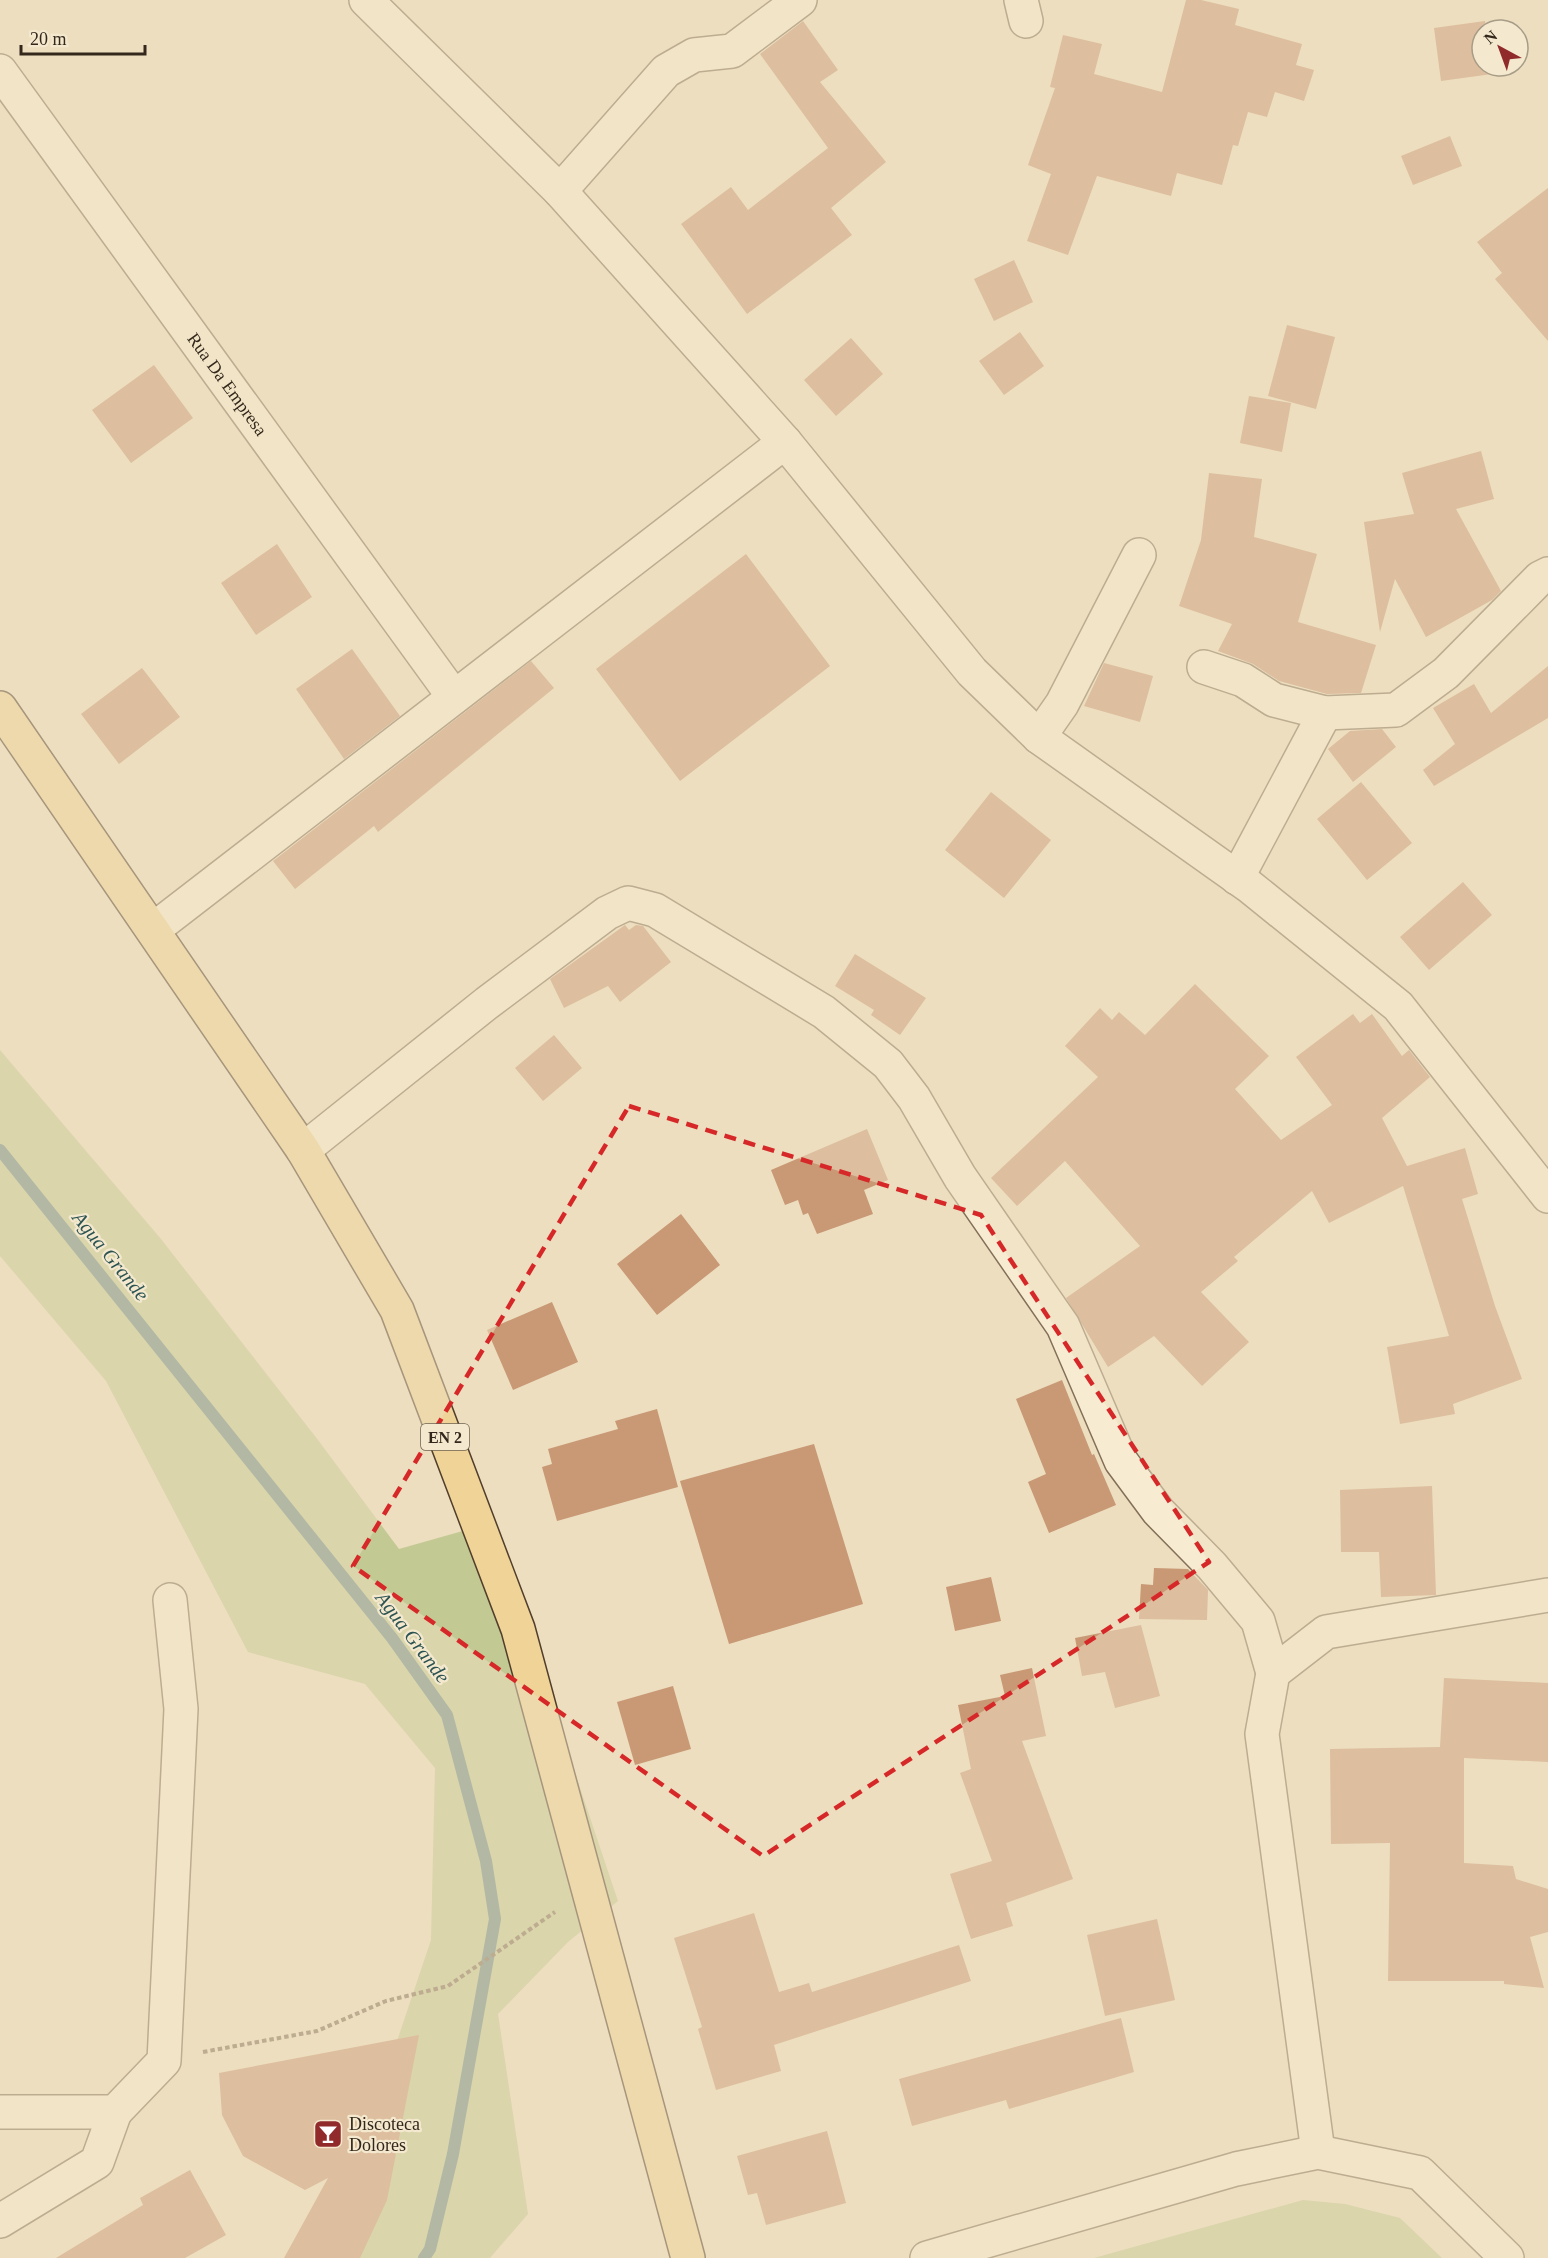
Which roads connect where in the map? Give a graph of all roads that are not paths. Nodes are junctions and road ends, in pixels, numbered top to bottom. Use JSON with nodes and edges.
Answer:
{"nodes":[{"id":1,"x":366,"y":0,"type":"edge"},
{"id":2,"x":800,"y":0,"type":"edge"},
{"id":3,"x":0,"y":70,"type":"edge"},
{"id":4,"x":560,"y":191,"type":"junction"},
{"id":5,"x":785,"y":442,"type":"junction"},
{"id":6,"x":1139,"y":555,"type":"dead end"},
{"id":7,"x":1548,"y":574,"type":"edge"},
{"id":8,"x":1204,"y":666,"type":"dead end"},
{"id":9,"x":454,"y":697,"type":"junction"},
{"id":10,"x":0,"y":708,"type":"edge"},
{"id":11,"x":1325,"y":713,"type":"junction"},
{"id":12,"x":1038,"y":736,"type":"junction"},
{"id":13,"x":1237,"y":878,"type":"junction"},
{"id":14,"x":154,"y":929,"type":"junction"},
{"id":15,"x":303,"y":1150,"type":"junction"},
{"id":16,"x":1548,"y":1196,"type":"edge"},
{"id":17,"x":1548,"y":1595,"type":"edge"},
{"id":18,"x":170,"y":1600,"type":"dead end"},
{"id":19,"x":1273,"y":1673,"type":"junction"},
{"id":20,"x":0,"y":2112,"type":"edge"},
{"id":21,"x":115,"y":2112,"type":"junction"},
{"id":22,"x":1318,"y":2152,"type":"junction"},
{"id":23,"x":0,"y":2221,"type":"edge"},
{"id":24,"x":688,"y":2258,"type":"edge"},
{"id":25,"x":927,"y":2258,"type":"edge"},
{"id":26,"x":1507,"y":2258,"type":"edge"}],
"edges":[{"from":1,"to":4,"type":"street"},
{"from":2,"to":4,"type":"street"},
{"from":3,"to":9,"type":"street","name":"Rua Da Empresa"},
{"from":4,"to":5,"type":"street"},
{"from":5,"to":9,"type":"street"},
{"from":5,"to":12,"type":"street"},
{"from":6,"to":12,"type":"street"},
{"from":7,"to":11,"type":"street"},
{"from":8,"to":11,"type":"street"},
{"from":9,"to":14,"type":"street"},
{"from":10,"to":14,"type":"main road","number":"EN 2"},
{"from":11,"to":13,"type":"street"},
{"from":12,"to":13,"type":"street"},
{"from":13,"to":16,"type":"street"},
{"from":14,"to":15,"type":"main road","number":"EN 2"},
{"from":15,"to":19,"type":"street"},
{"from":15,"to":24,"type":"main road","number":"EN 2"},
{"from":17,"to":19,"type":"street"},
{"from":18,"to":21,"type":"street"},
{"from":19,"to":22,"type":"street"},
{"from":20,"to":21,"type":"street"},
{"from":21,"to":23,"type":"street"},
{"from":22,"to":25,"type":"street"},
{"from":22,"to":26,"type":"street"}]}
